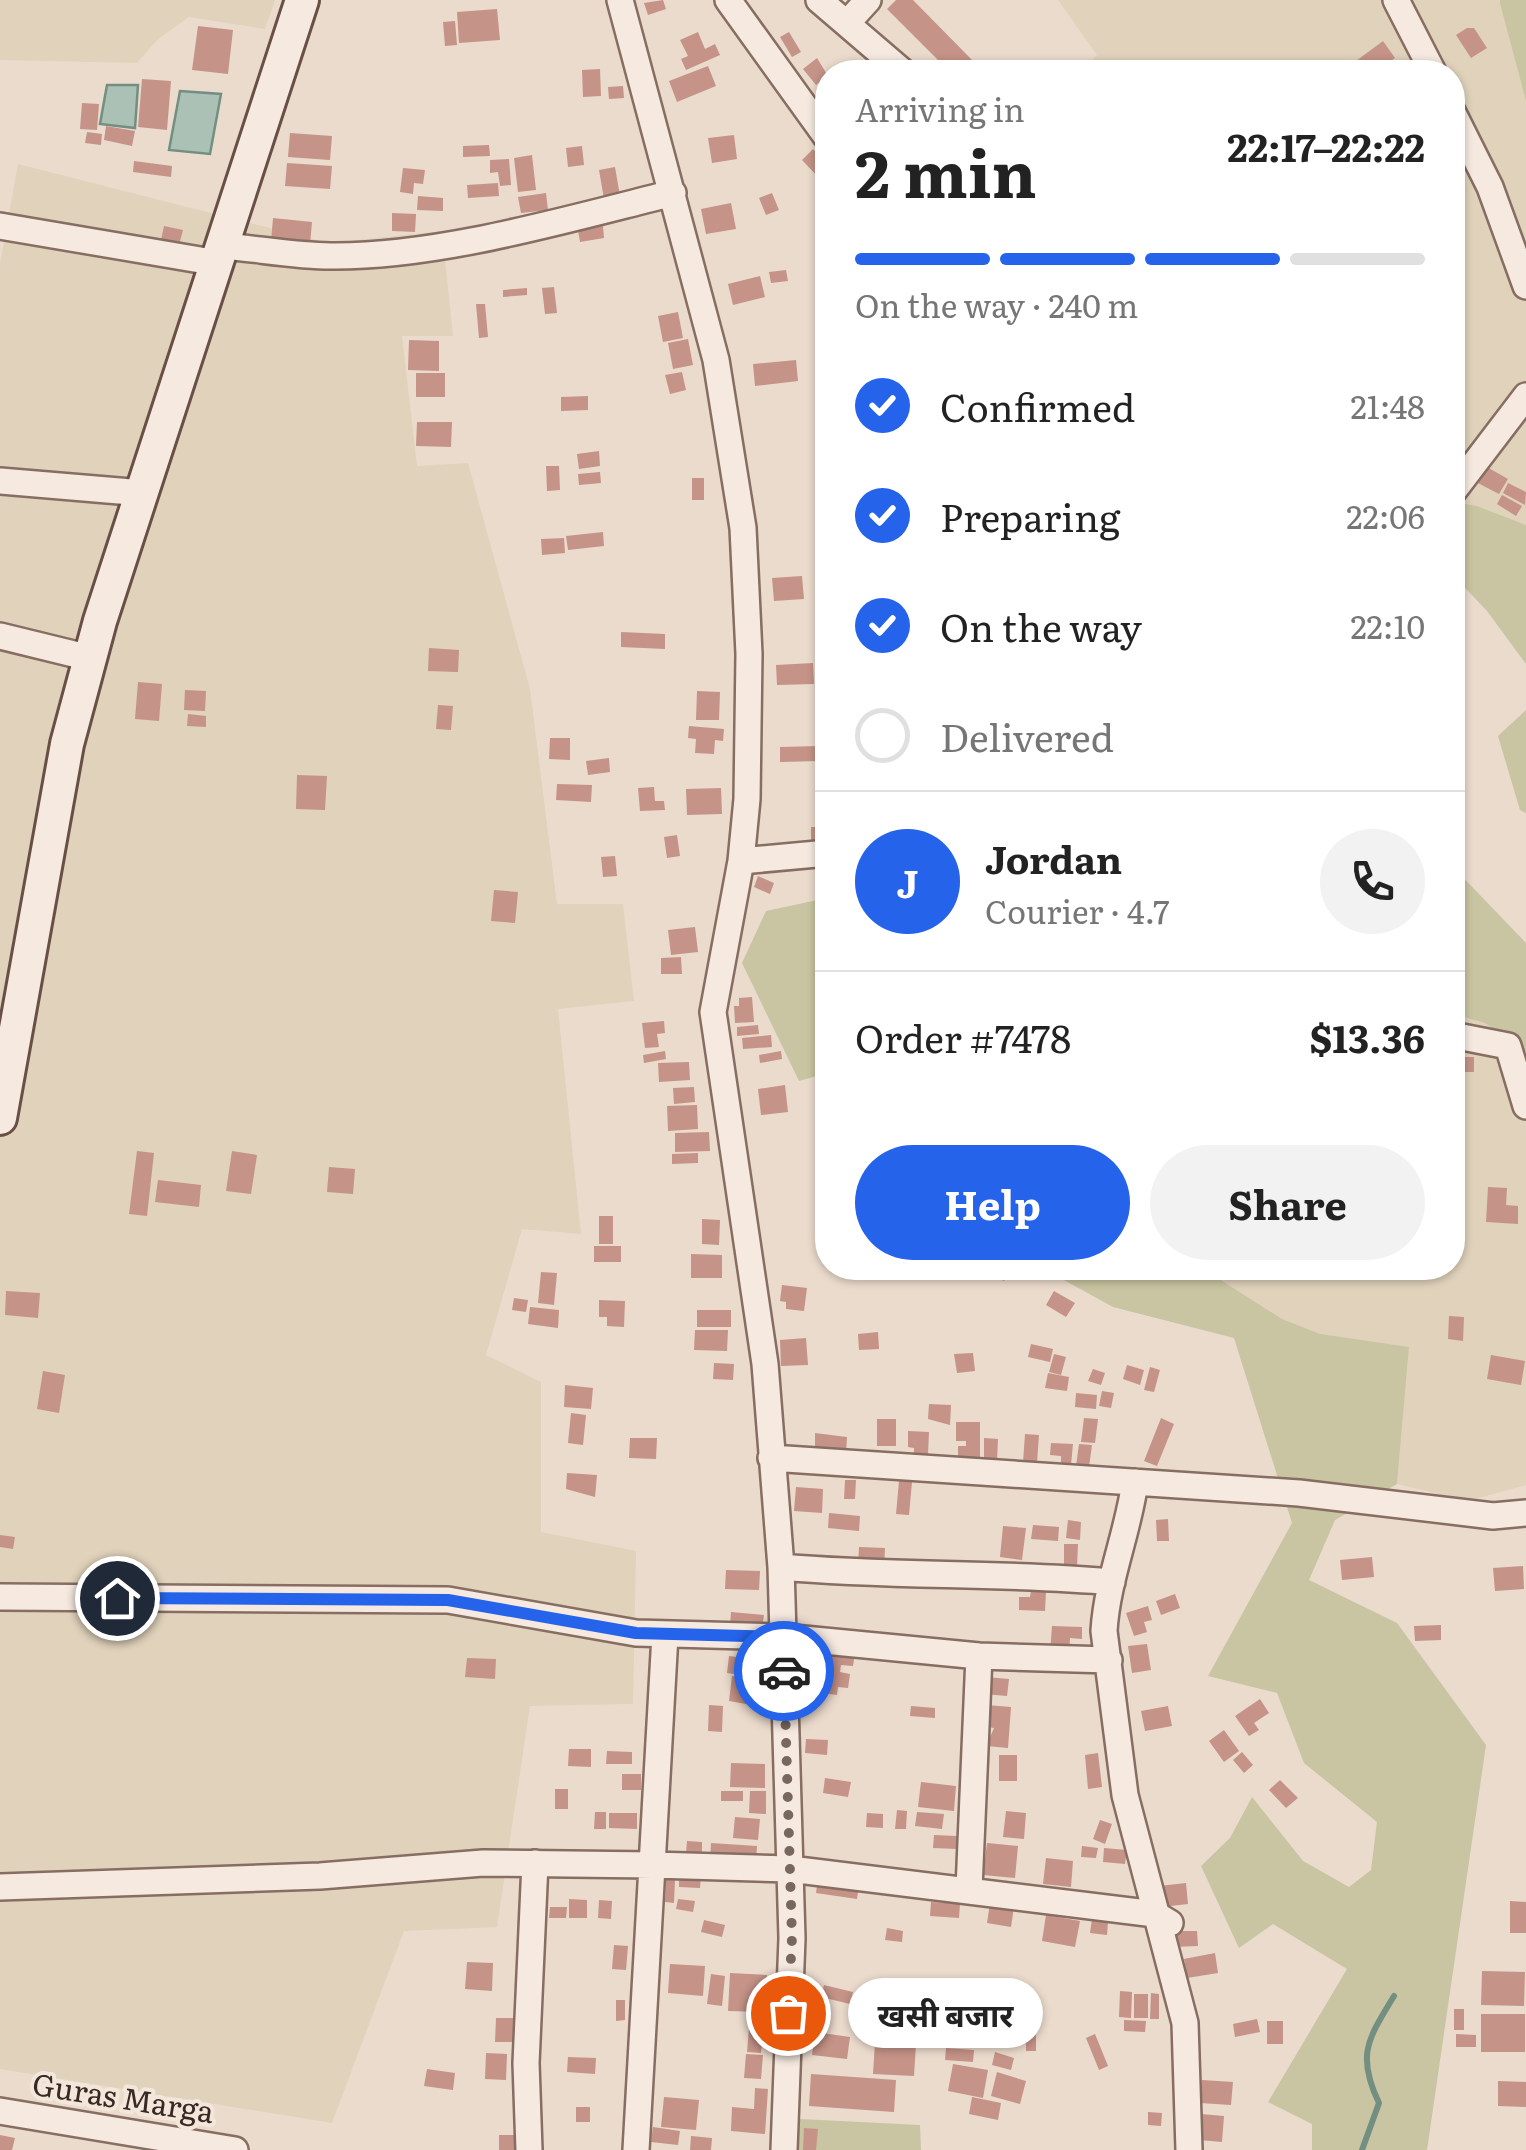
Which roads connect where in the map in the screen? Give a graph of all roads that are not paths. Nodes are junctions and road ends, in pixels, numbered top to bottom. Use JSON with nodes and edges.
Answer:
{"nodes":[{"id":1,"x":302,"y":0,"type":"edge"},
{"id":2,"x":620,"y":0,"type":"edge"},
{"id":3,"x":728,"y":0,"type":"edge"},
{"id":4,"x":820,"y":0,"type":"edge"},
{"id":5,"x":868,"y":0,"type":"edge"},
{"id":6,"x":1396,"y":0,"type":"edge"},
{"id":7,"x":848,"y":22,"type":"junction"},
{"id":8,"x":890,"y":60,"type":"edge"},
{"id":9,"x":1428,"y":60,"type":"edge"},
{"id":10,"x":815,"y":121,"type":"edge"},
{"id":11,"x":1465,"y":137,"type":"edge"},
{"id":12,"x":672,"y":192,"type":"junction"},
{"id":13,"x":0,"y":226,"type":"edge"},
{"id":14,"x":221,"y":254,"type":"junction"},
{"id":15,"x":1526,"y":286,"type":"edge"},
{"id":16,"x":1526,"y":396,"type":"edge"},
{"id":17,"x":1465,"y":476,"type":"edge"},
{"id":18,"x":0,"y":481,"type":"edge"},
{"id":19,"x":143,"y":493,"type":"junction"},
{"id":20,"x":0,"y":636,"type":"edge"},
{"id":21,"x":90,"y":658,"type":"junction"},
{"id":22,"x":815,"y":854,"type":"edge"},
{"id":23,"x":741,"y":861,"type":"junction"},
{"id":24,"x":1465,"y":1037,"type":"edge"},
{"id":25,"x":1526,"y":1106,"type":"edge"},
{"id":26,"x":0,"y":1118,"type":"edge"},
{"id":27,"x":771,"y":1458,"type":"junction"},
{"id":28,"x":1135,"y":1482,"type":"junction"},
{"id":29,"x":1526,"y":1513,"type":"edge"},
{"id":30,"x":780,"y":1566,"type":"junction"},
{"id":31,"x":1112,"y":1582,"type":"junction"},
{"id":32,"x":0,"y":1598,"type":"edge"},
{"id":33,"x":665,"y":1635,"type":"junction"},
{"id":34,"x":783,"y":1637,"type":"junction"},
{"id":35,"x":978,"y":1656,"type":"junction"},
{"id":36,"x":1109,"y":1660,"type":"junction"},
{"id":37,"x":536,"y":1864,"type":"junction"},
{"id":38,"x":652,"y":1865,"type":"junction"},
{"id":39,"x":790,"y":1869,"type":"junction"},
{"id":40,"x":0,"y":1887,"type":"edge"},
{"id":41,"x":968,"y":1889,"type":"junction"},
{"id":42,"x":1163,"y":1919,"type":"junction"},
{"id":43,"x":0,"y":2111,"type":"edge"},
{"id":44,"x":235,"y":2150,"type":"edge"},
{"id":45,"x":529,"y":2150,"type":"edge"},
{"id":46,"x":636,"y":2150,"type":"edge"},
{"id":47,"x":784,"y":2150,"type":"edge"},
{"id":48,"x":1189,"y":2150,"type":"edge"}],
"edges":[{"from":1,"to":14,"type":"main road"},
{"from":2,"to":12,"type":"street"},
{"from":3,"to":10,"type":"street"},
{"from":4,"to":7,"type":"street"},
{"from":5,"to":7,"type":"street"},
{"from":6,"to":9,"type":"street"},
{"from":7,"to":8,"type":"street"},
{"from":11,"to":15,"type":"street"},
{"from":12,"to":14,"type":"street"},
{"from":12,"to":23,"type":"street"},
{"from":13,"to":14,"type":"street"},
{"from":14,"to":19,"type":"main road"},
{"from":16,"to":17,"type":"street"},
{"from":18,"to":19,"type":"street"},
{"from":19,"to":21,"type":"main road"},
{"from":20,"to":21,"type":"street"},
{"from":21,"to":26,"type":"main road"},
{"from":22,"to":23,"type":"street"},
{"from":23,"to":27,"type":"street"},
{"from":24,"to":25,"type":"street"},
{"from":27,"to":28,"type":"street"},
{"from":27,"to":30,"type":"street"},
{"from":28,"to":29,"type":"street"},
{"from":28,"to":31,"type":"street"},
{"from":30,"to":31,"type":"street"},
{"from":30,"to":34,"type":"street"},
{"from":31,"to":36,"type":"street"},
{"from":32,"to":33,"type":"street"},
{"from":33,"to":34,"type":"street"},
{"from":33,"to":38,"type":"street"},
{"from":34,"to":35,"type":"street"},
{"from":34,"to":39,"type":"street"},
{"from":35,"to":36,"type":"street"},
{"from":35,"to":41,"type":"street"},
{"from":36,"to":42,"type":"street"},
{"from":37,"to":38,"type":"street"},
{"from":37,"to":40,"type":"street"},
{"from":37,"to":45,"type":"street"},
{"from":38,"to":39,"type":"street"},
{"from":38,"to":46,"type":"street"},
{"from":39,"to":41,"type":"street"},
{"from":39,"to":47,"type":"street"},
{"from":41,"to":42,"type":"street"},
{"from":42,"to":48,"type":"street"},
{"from":43,"to":44,"type":"street","name":"Guras Marga"}]}
